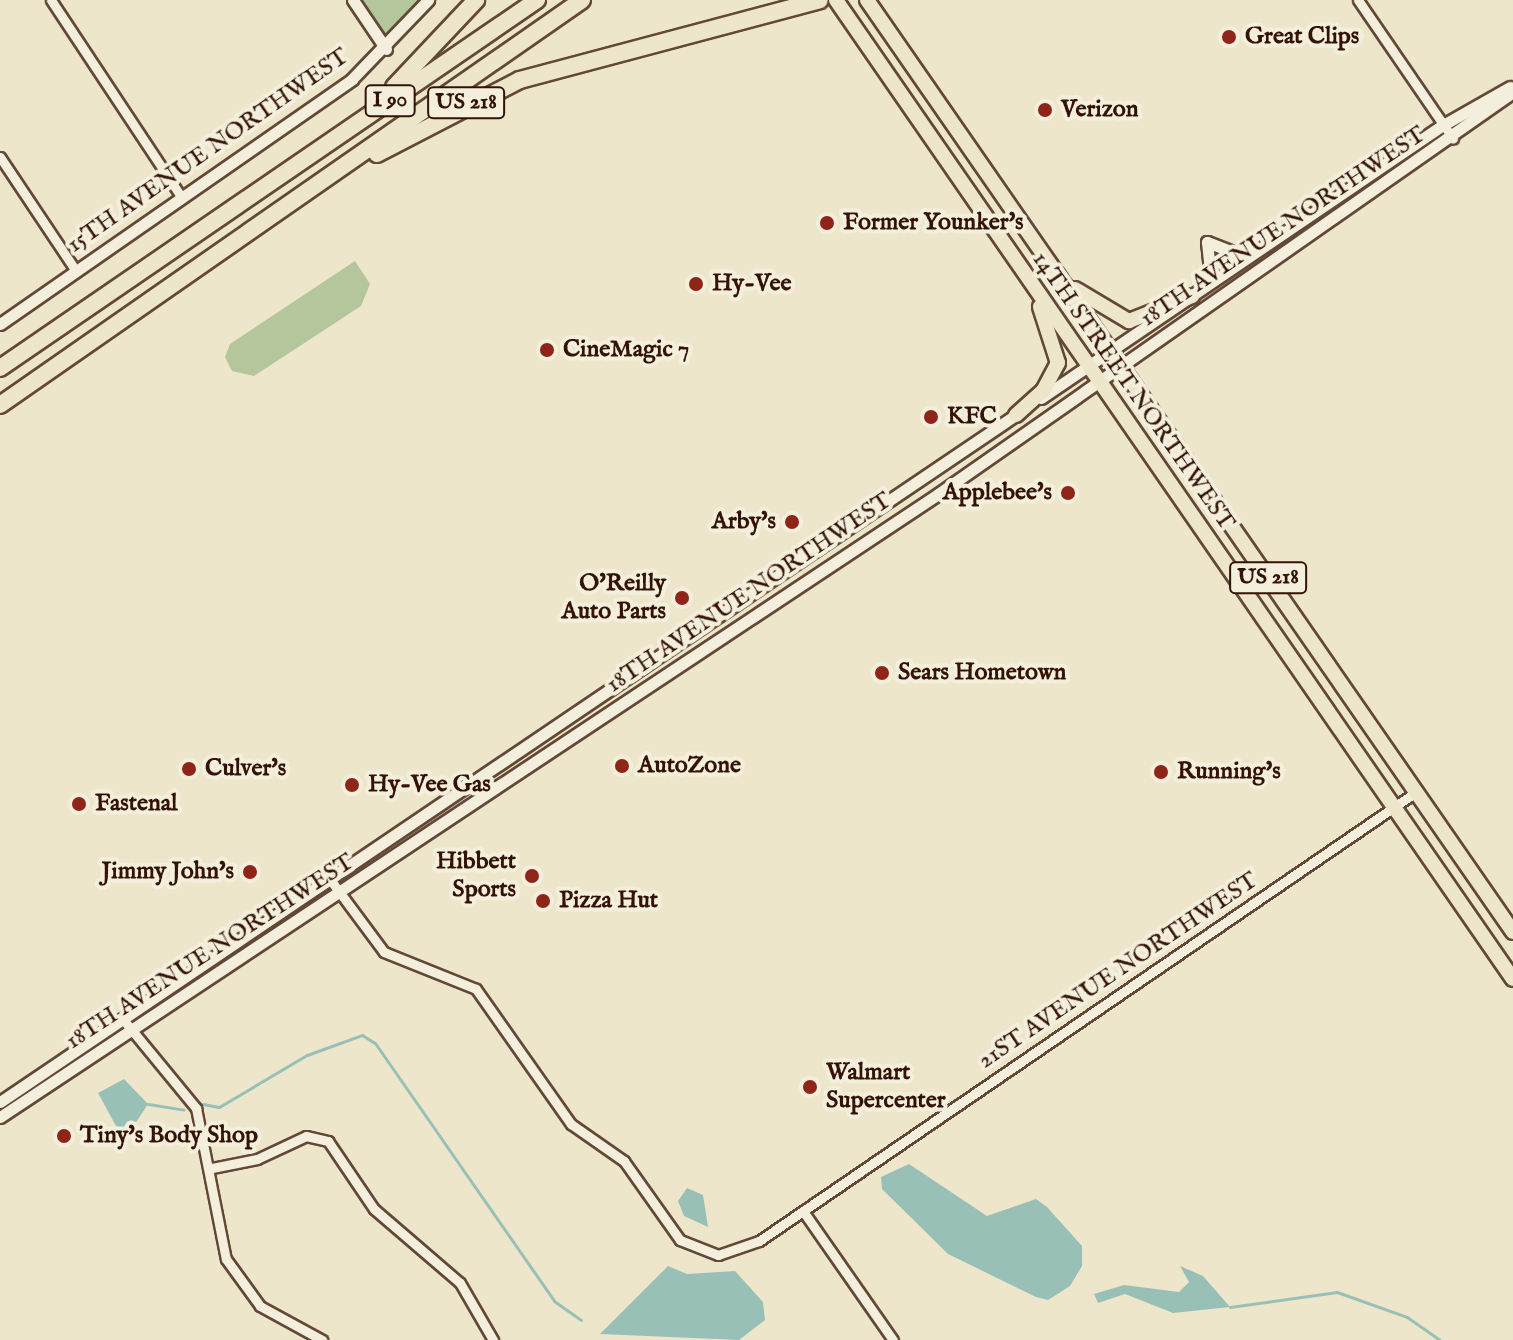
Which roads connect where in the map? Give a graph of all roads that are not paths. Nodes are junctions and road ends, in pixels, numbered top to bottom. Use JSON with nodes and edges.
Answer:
{"nodes":[{"id":1,"x":51,"y":0,"type":"edge"},
{"id":2,"x":353,"y":0,"type":"edge"},
{"id":3,"x":428,"y":0,"type":"edge"},
{"id":4,"x":476,"y":0,"type":"edge"},
{"id":5,"x":537,"y":0,"type":"edge"},
{"id":6,"x":582,"y":0,"type":"edge"},
{"id":7,"x":820,"y":0,"type":"edge"},
{"id":8,"x":836,"y":0,"type":"edge"},
{"id":9,"x":867,"y":0,"type":"edge"},
{"id":10,"x":1358,"y":0,"type":"edge"},
{"id":11,"x":386,"y":49,"type":"junction"},
{"id":12,"x":1513,"y":86,"type":"edge"},
{"id":13,"x":1513,"y":92,"type":"edge"},
{"id":14,"x":1443,"y":125,"type":"junction"},
{"id":15,"x":1453,"y":139,"type":"junction"},
{"id":16,"x":0,"y":157,"type":"edge"},
{"id":17,"x":182,"y":198,"type":"junction"},
{"id":18,"x":243,"y":201,"type":"junction"},
{"id":19,"x":259,"y":225,"type":"junction"},
{"id":20,"x":1029,"y":233,"type":"junction"},
{"id":21,"x":1007,"y":247,"type":"junction"},
{"id":22,"x":1231,"y":260,"type":"junction"},
{"id":23,"x":76,"y":271,"type":"junction"},
{"id":24,"x":1211,"y":281,"type":"junction"},
{"id":25,"x":1224,"y":293,"type":"junction"},
{"id":26,"x":1192,"y":296,"type":"junction"},
{"id":27,"x":0,"y":324,"type":"edge"},
{"id":28,"x":1111,"y":350,"type":"junction"},
{"id":29,"x":1089,"y":364,"type":"junction"},
{"id":30,"x":1119,"y":364,"type":"junction"},
{"id":31,"x":0,"y":368,"type":"edge"},
{"id":32,"x":1098,"y":379,"type":"junction"},
{"id":33,"x":0,"y":405,"type":"edge"},
{"id":34,"x":1016,"y":415,"type":"junction"},
{"id":35,"x":1416,"y":792,"type":"junction"},
{"id":36,"x":1395,"y":807,"type":"junction"},
{"id":37,"x":329,"y":878,"type":"junction"},
{"id":38,"x":340,"y":894,"type":"junction"},
{"id":39,"x":1513,"y":932,"type":"edge"},
{"id":40,"x":1513,"y":979,"type":"edge"},
{"id":41,"x":122,"y":1018,"type":"junction"},
{"id":42,"x":132,"y":1032,"type":"junction"},
{"id":43,"x":35,"y":1086,"type":"junction"},
{"id":44,"x":0,"y":1102,"type":"edge"},
{"id":45,"x":0,"y":1117,"type":"edge"},
{"id":46,"x":212,"y":1168,"type":"junction"},
{"id":47,"x":803,"y":1211,"type":"junction"},
{"id":48,"x":322,"y":1340,"type":"edge"},
{"id":49,"x":493,"y":1340,"type":"edge"},
{"id":50,"x":893,"y":1340,"type":"edge"}],
"edges":[{"from":1,"to":17,"type":"street"},
{"from":2,"to":11,"type":"street"},
{"from":3,"to":11,"type":"street","name":"15TH AVENUE NORTHWEST"},
{"from":4,"to":18,"type":"highway","number":"US 218"},
{"from":5,"to":18,"type":"highway","number":"I 90"},
{"from":6,"to":19,"type":"highway","number":"I 90"},
{"from":7,"to":19,"type":"highway","number":"US 218"},
{"from":8,"to":21,"type":"main road","name":"14TH STREET NORTHWEST","number":"US 218"},
{"from":9,"to":20,"type":"main road","name":"14TH STREET NORTHWEST","number":"US 218"},
{"from":10,"to":14,"type":"street"},
{"from":11,"to":17,"type":"street","name":"15TH AVENUE NORTHWEST"},
{"from":12,"to":14,"type":"street","name":"18TH AVENUE NORTHWEST"},
{"from":13,"to":15,"type":"street","name":"18TH AVENUE NORTHWEST"},
{"from":14,"to":15,"type":"street"},
{"from":14,"to":22,"type":"street","name":"18TH AVENUE NORTHWEST"},
{"from":15,"to":25,"type":"street","name":"18TH AVENUE NORTHWEST"},
{"from":16,"to":23,"type":"street"},
{"from":17,"to":23,"type":"street","name":"15TH AVENUE NORTHWEST"},
{"from":18,"to":31,"type":"highway","number":"I 90"},
{"from":19,"to":33,"type":"highway","number":"I 90"},
{"from":20,"to":26,"type":"main road"},
{"from":20,"to":28,"type":"main road","name":"14TH STREET NORTHWEST","number":"US 218"},
{"from":21,"to":29,"type":"main road","name":"14TH STREET NORTHWEST","number":"US 218"},
{"from":21,"to":34,"type":"main road"},
{"from":22,"to":24,"type":"street","name":"18TH AVENUE NORTHWEST"},
{"from":22,"to":24,"type":"street"},
{"from":22,"to":25,"type":"street"},
{"from":23,"to":27,"type":"street","name":"15TH AVENUE NORTHWEST"},
{"from":24,"to":26,"type":"street","name":"18TH AVENUE NORTHWEST"},
{"from":25,"to":30,"type":"street","name":"18TH AVENUE NORTHWEST"},
{"from":26,"to":28,"type":"street","name":"18TH AVENUE NORTHWEST"},
{"from":28,"to":29,"type":"street","name":"18TH AVENUE NORTHWEST"},
{"from":28,"to":30,"type":"main road","name":"14TH STREET NORTHWEST","number":"US 218"},
{"from":29,"to":32,"type":"main road","name":"14TH STREET NORTHWEST","number":"US 218"},
{"from":29,"to":34,"type":"street","name":"18TH AVENUE NORTHWEST"},
{"from":30,"to":32,"type":"street","name":"18TH AVENUE NORTHWEST"},
{"from":30,"to":35,"type":"main road","name":"14TH STREET NORTHWEST","number":"US 218"},
{"from":32,"to":36,"type":"main road","name":"14TH STREET NORTHWEST","number":"US 218"},
{"from":32,"to":38,"type":"street","name":"18TH AVENUE NORTHWEST"},
{"from":34,"to":37,"type":"street","name":"18TH AVENUE NORTHWEST"},
{"from":35,"to":36,"type":"street","name":"21ST AVENUE NORTHWEST"},
{"from":35,"to":39,"type":"main road","number":"US 218"},
{"from":36,"to":40,"type":"main road","number":"US 218"},
{"from":36,"to":47,"type":"street","name":"21ST AVENUE NORTHWEST"},
{"from":37,"to":38,"type":"street","name":"21ST AVENUE NORTHWEST"},
{"from":37,"to":41,"type":"street","name":"18TH AVENUE NORTHWEST"},
{"from":38,"to":42,"type":"street","name":"18TH AVENUE NORTHWEST"},
{"from":38,"to":47,"type":"street","name":"21ST AVENUE NORTHWEST"},
{"from":41,"to":42,"type":"street"},
{"from":41,"to":43,"type":"street","name":"18TH AVENUE NORTHWEST"},
{"from":42,"to":43,"type":"street","name":"18TH AVENUE NORTHWEST"},
{"from":42,"to":46,"type":"street"},
{"from":43,"to":44,"type":"street","name":"18TH AVENUE NORTHWEST"},
{"from":43,"to":45,"type":"street","name":"18TH AVENUE NORTHWEST"},
{"from":46,"to":48,"type":"street"},
{"from":46,"to":49,"type":"street"},
{"from":47,"to":50,"type":"street"}]}
